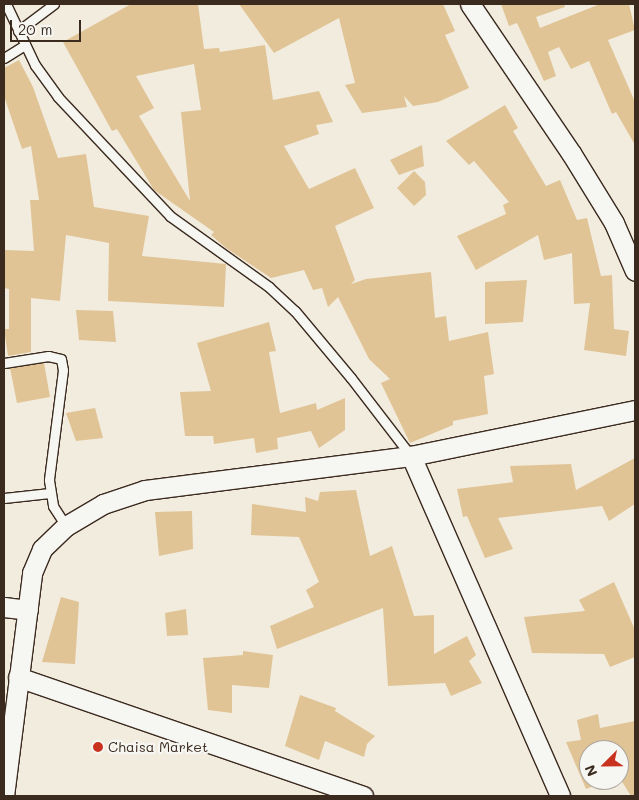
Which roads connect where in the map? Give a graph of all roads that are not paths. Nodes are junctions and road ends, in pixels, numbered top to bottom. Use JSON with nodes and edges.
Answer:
{"nodes":[{"id":1,"x":6,"y":4,"type":"edge"},
{"id":2,"x":54,"y":4,"type":"edge"},
{"id":3,"x":470,"y":4,"type":"edge"},
{"id":4,"x":18,"y":31,"type":"junction"},
{"id":5,"x":25,"y":45,"type":"junction"},
{"id":6,"x":4,"y":58,"type":"edge"},
{"id":7,"x":635,"y":271,"type":"edge"},
{"id":8,"x":4,"y":363,"type":"edge"},
{"id":9,"x":635,"y":410,"type":"edge"},
{"id":10,"x":411,"y":456,"type":"junction"},
{"id":11,"x":50,"y":492,"type":"junction"},
{"id":12,"x":4,"y":498,"type":"edge"},
{"id":13,"x":66,"y":526,"type":"junction"},
{"id":14,"x":4,"y":608,"type":"edge"},
{"id":15,"x":28,"y":610,"type":"junction"},
{"id":16,"x":18,"y":678,"type":"junction"},
{"id":17,"x":4,"y":796,"type":"edge"},
{"id":18,"x":363,"y":796,"type":"edge"},
{"id":19,"x":560,"y":796,"type":"edge"}],
"edges":[{"from":1,"to":4,"type":"lane"},
{"from":2,"to":4,"type":"lane"},
{"from":3,"to":7,"type":"street"},
{"from":4,"to":5,"type":"lane"},
{"from":5,"to":6,"type":"lane"},
{"from":5,"to":10,"type":"lane"},
{"from":8,"to":11,"type":"lane"},
{"from":9,"to":10,"type":"street"},
{"from":10,"to":13,"type":"street"},
{"from":10,"to":19,"type":"street"},
{"from":11,"to":12,"type":"lane"},
{"from":11,"to":13,"type":"lane"},
{"from":13,"to":15,"type":"street"},
{"from":14,"to":15,"type":"street"},
{"from":15,"to":16,"type":"street"},
{"from":16,"to":17,"type":"street"},
{"from":16,"to":18,"type":"street"}]}
